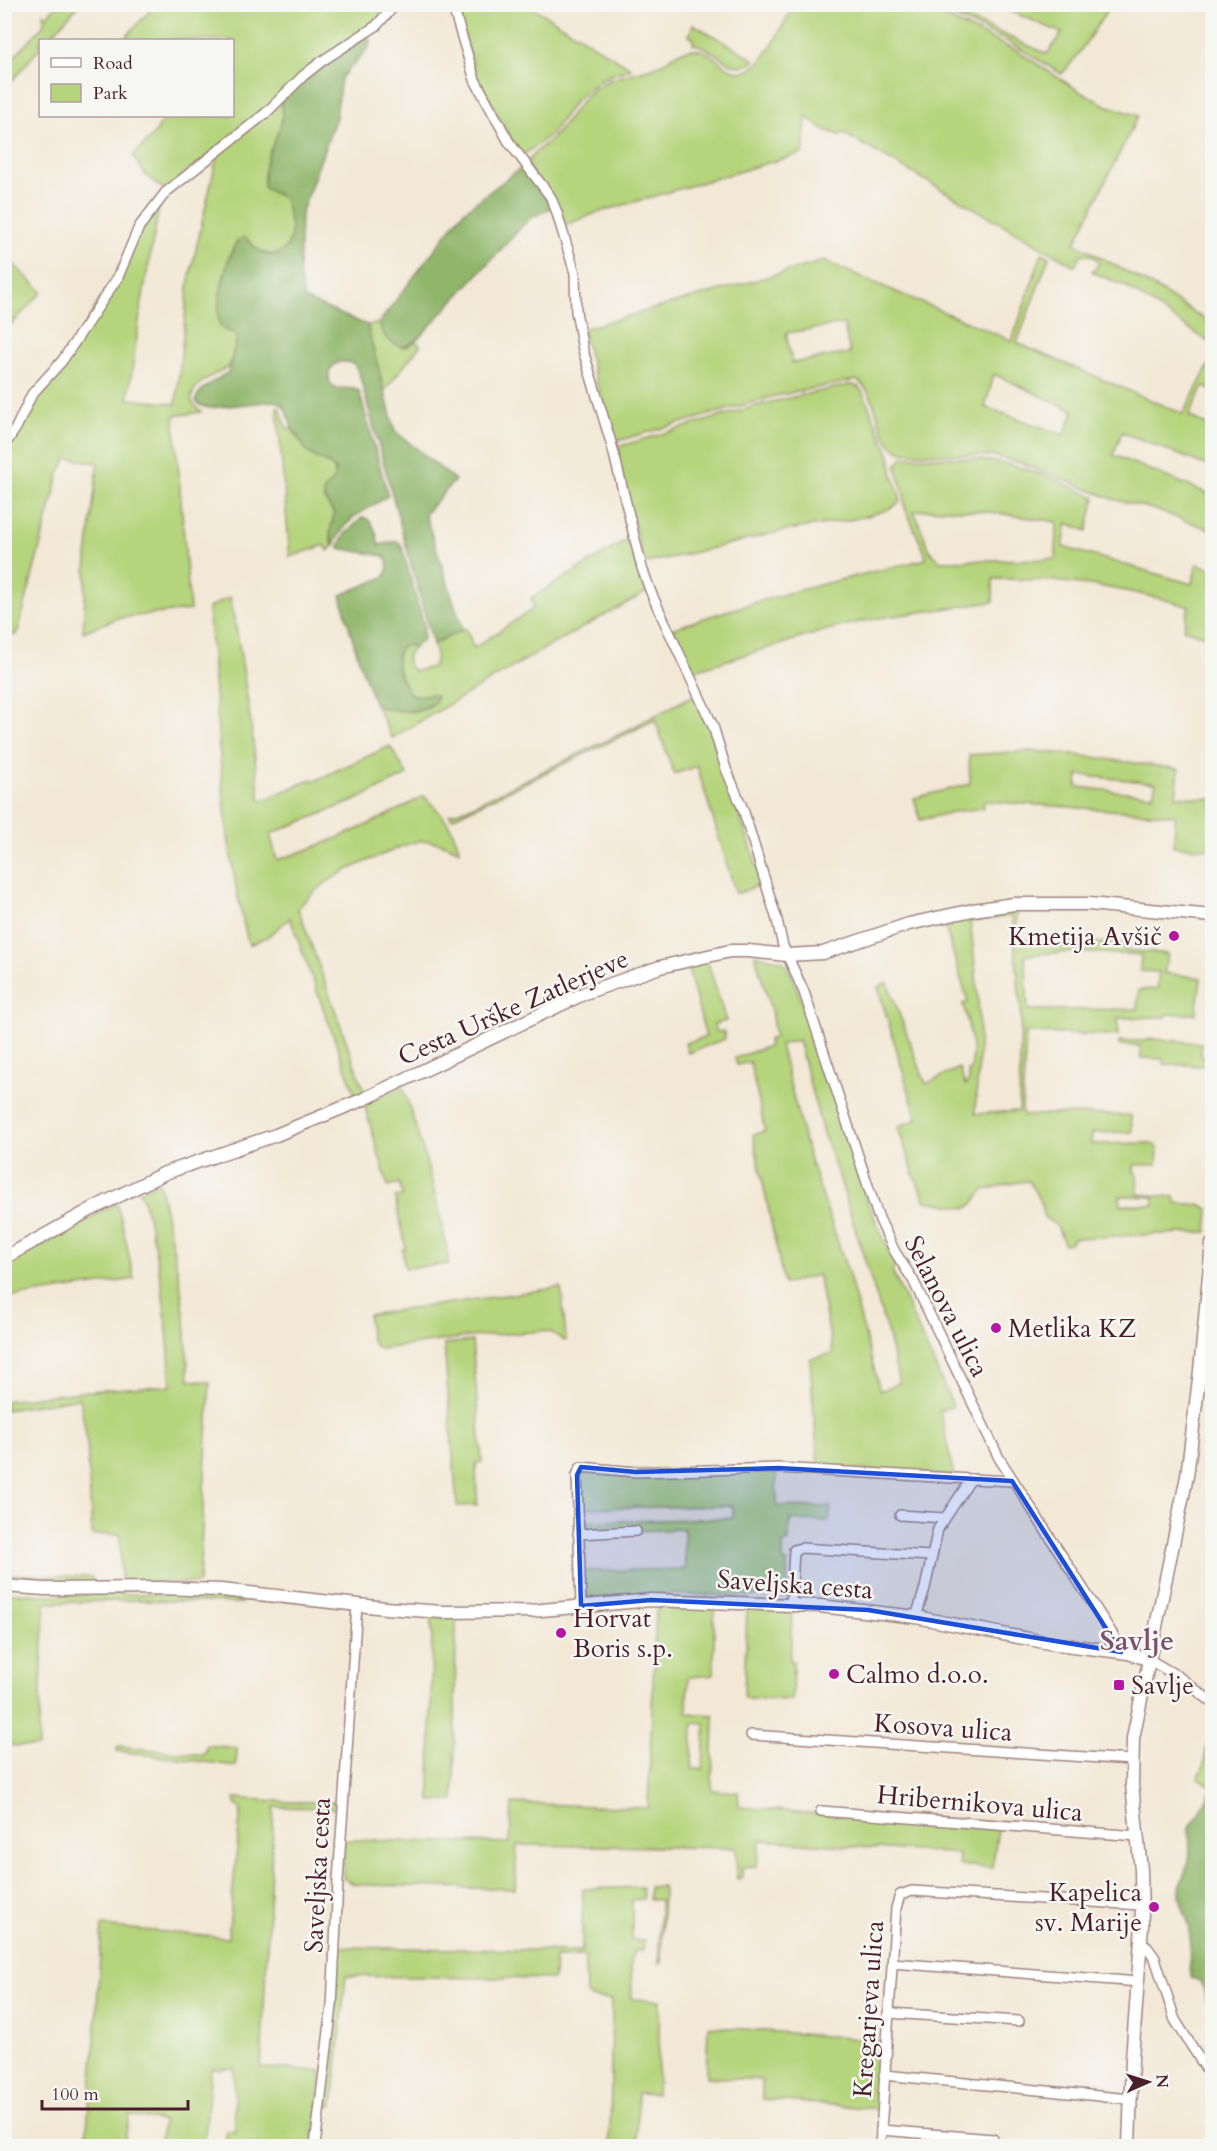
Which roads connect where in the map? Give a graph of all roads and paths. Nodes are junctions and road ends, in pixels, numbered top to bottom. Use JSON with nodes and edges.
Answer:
{"nodes":[{"id":1,"x":396,"y":4,"type":"edge"},
{"id":2,"x":452,"y":4,"type":"edge"},
{"id":3,"x":4,"y":446,"type":"edge"},
{"id":4,"x":1212,"y":916,"type":"edge"},
{"id":5,"x":787,"y":955,"type":"junction"},
{"id":6,"x":1212,"y":1244,"type":"edge"},
{"id":7,"x":4,"y":1258,"type":"edge"},
{"id":8,"x":1211,"y":1276,"type":"edge"},
{"id":9,"x":1206,"y":1372,"type":"edge"},
{"id":10,"x":971,"y":1479,"type":"junction"},
{"id":11,"x":1012,"y":1481,"type":"junction"},
{"id":12,"x":900,"y":1515,"type":"dead end"},
{"id":13,"x":944,"y":1518,"type":"junction"},
{"id":14,"x":636,"y":1531,"type":"dead end"},
{"id":15,"x":578,"y":1534,"type":"junction"},
{"id":16,"x":931,"y":1556,"type":"junction"},
{"id":17,"x":4,"y":1586,"type":"edge"},
{"id":18,"x":791,"y":1604,"type":"junction"},
{"id":19,"x":357,"y":1605,"type":"junction"},
{"id":20,"x":581,"y":1606,"type":"junction"},
{"id":21,"x":916,"y":1617,"type":"junction"},
{"id":22,"x":1121,"y":1652,"type":"junction"},
{"id":23,"x":1148,"y":1659,"type":"junction"},
{"id":24,"x":1212,"y":1702,"type":"edge"},
{"id":25,"x":751,"y":1735,"type":"dead end"},
{"id":26,"x":1132,"y":1760,"type":"junction"},
{"id":27,"x":820,"y":1811,"type":"dead end"},
{"id":28,"x":1137,"y":1836,"type":"junction"},
{"id":29,"x":1142,"y":1905,"type":"junction"},
{"id":30,"x":1142,"y":1944,"type":"junction"},
{"id":31,"x":891,"y":1963,"type":"junction"},
{"id":32,"x":1138,"y":1982,"type":"junction"},
{"id":33,"x":888,"y":2013,"type":"junction"},
{"id":34,"x":1019,"y":2022,"type":"dead end"},
{"id":35,"x":884,"y":2075,"type":"junction"},
{"id":36,"x":1212,"y":2078,"type":"edge"},
{"id":37,"x":1130,"y":2099,"type":"junction"},
{"id":38,"x":881,"y":2130,"type":"junction"},
{"id":39,"x":993,"y":2139,"type":"dead end"},
{"id":40,"x":315,"y":2146,"type":"edge"},
{"id":41,"x":880,"y":2146,"type":"edge"},
{"id":42,"x":1129,"y":2146,"type":"edge"}],
"edges":[{"from":1,"to":3,"type":"street"},
{"from":2,"to":5,"type":"street","name":"Selanova ulica"},
{"from":4,"to":5,"type":"street","name":"Cesta Urške Zatlerjeve"},
{"from":5,"to":7,"type":"street","name":"Cesta Urške Zatlerjeve"},
{"from":5,"to":11,"type":"street","name":"Selanova ulica"},
{"from":6,"to":8,"type":"street"},
{"from":8,"to":9,"type":"street"},
{"from":9,"to":23,"type":"street"},
{"from":10,"to":11,"type":"street"},
{"from":10,"to":13,"type":"street"},
{"from":10,"to":15,"type":"street"},
{"from":11,"to":22,"type":"street","name":"Selanova ulica"},
{"from":12,"to":13,"type":"street"},
{"from":13,"to":16,"type":"street"},
{"from":14,"to":15,"type":"street"},
{"from":15,"to":20,"type":"street"},
{"from":16,"to":18,"type":"street"},
{"from":16,"to":21,"type":"street"},
{"from":17,"to":19,"type":"street","name":"Saveljska cesta"},
{"from":18,"to":20,"type":"street","name":"Saveljska cesta"},
{"from":18,"to":21,"type":"street","name":"Saveljska cesta"},
{"from":19,"to":20,"type":"street","name":"Saveljska cesta"},
{"from":19,"to":40,"type":"street","name":"Saveljska cesta"},
{"from":21,"to":22,"type":"street","name":"Saveljska cesta"},
{"from":22,"to":23,"type":"street","name":"Saveljska cesta"},
{"from":23,"to":24,"type":"street","name":"Saveljska cesta"},
{"from":23,"to":26,"type":"street"},
{"from":25,"to":26,"type":"street","name":"Kosova ulica"},
{"from":26,"to":28,"type":"street"},
{"from":27,"to":28,"type":"street","name":"Hribernikova ulica"},
{"from":28,"to":29,"type":"street"},
{"from":29,"to":30,"type":"street"},
{"from":29,"to":31,"type":"street","name":"Kregarjeva ulica"},
{"from":30,"to":32,"type":"street"},
{"from":30,"to":36,"type":"street"},
{"from":31,"to":32,"type":"street"},
{"from":31,"to":33,"type":"street","name":"Kregarjeva ulica"},
{"from":32,"to":37,"type":"street"},
{"from":33,"to":34,"type":"street"},
{"from":33,"to":35,"type":"street","name":"Kregarjeva ulica"},
{"from":35,"to":37,"type":"street"},
{"from":35,"to":38,"type":"street","name":"Kregarjeva ulica"},
{"from":37,"to":42,"type":"street"},
{"from":38,"to":39,"type":"street","name":"Kregarjeva ulica"},
{"from":38,"to":41,"type":"street","name":"Kregarjeva ulica"}]}
